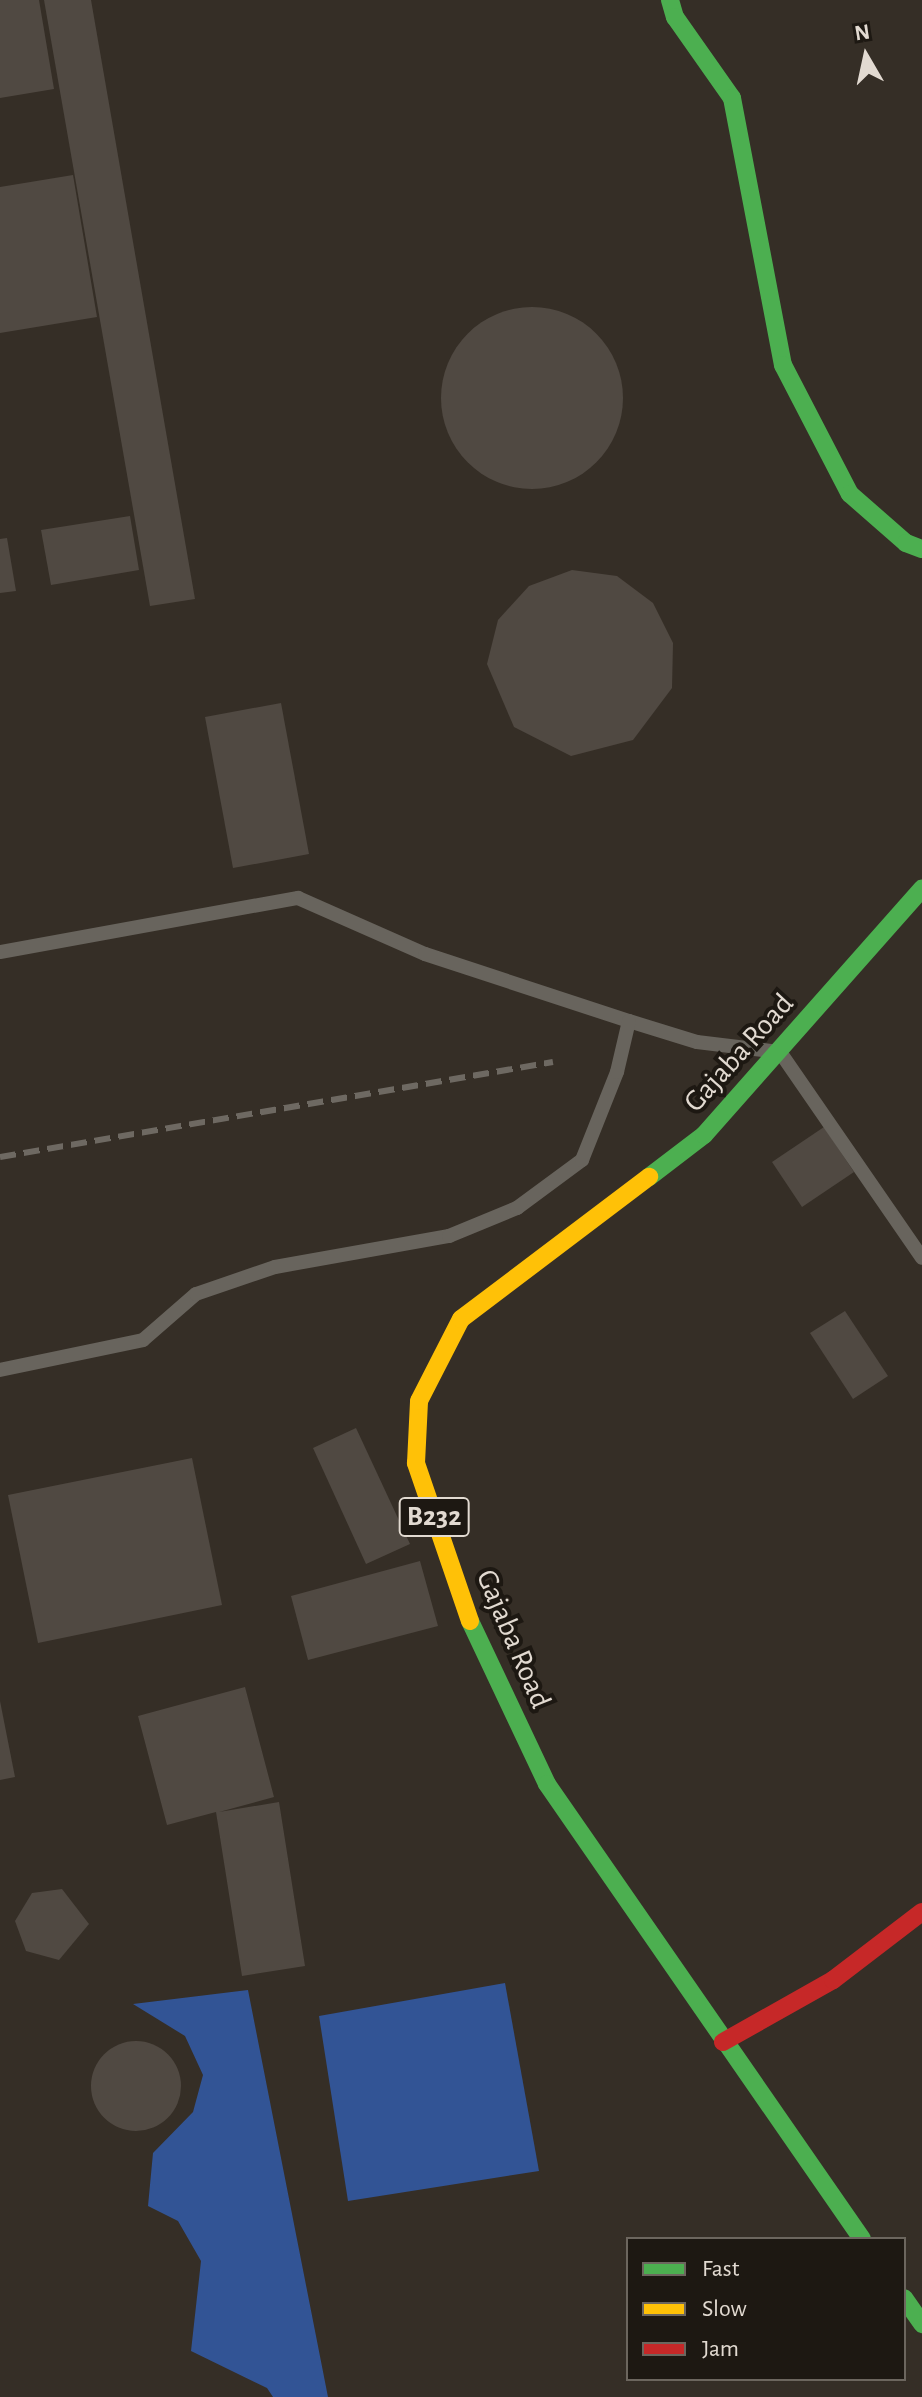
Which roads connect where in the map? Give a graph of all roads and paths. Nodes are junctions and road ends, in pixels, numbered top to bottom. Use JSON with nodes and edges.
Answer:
{"nodes":[{"id":1,"x":670,"y":0,"type":"edge"},
{"id":2,"x":922,"y":549,"type":"edge"},
{"id":3,"x":922,"y":889,"type":"edge"},
{"id":4,"x":0,"y":952,"type":"edge"},
{"id":5,"x":629,"y":1021,"type":"junction"},
{"id":6,"x":780,"y":1052,"type":"junction"},
{"id":7,"x":922,"y":1258,"type":"edge"},
{"id":8,"x":0,"y":1370,"type":"edge"},
{"id":9,"x":922,"y":1912,"type":"edge"},
{"id":10,"x":723,"y":2042,"type":"junction"},
{"id":11,"x":861,"y":2237,"type":"edge"},
{"id":12,"x":906,"y":2301,"type":"edge"},
{"id":13,"x":922,"y":2324,"type":"edge"}],
"edges":[{"from":1,"to":2,"type":"main road"},
{"from":3,"to":6,"type":"main road","name":"Gajaba Road","number":"B232"},
{"from":4,"to":5,"type":"lane"},
{"from":5,"to":6,"type":"lane"},
{"from":5,"to":8,"type":"lane"},
{"from":6,"to":7,"type":"lane"},
{"from":6,"to":10,"type":"main road","name":"Gajaba Road","number":"B232"},
{"from":9,"to":10,"type":"main road"},
{"from":10,"to":11,"type":"main road","name":"Gajaba Road","number":"B232"},
{"from":12,"to":13,"type":"main road"}]}
